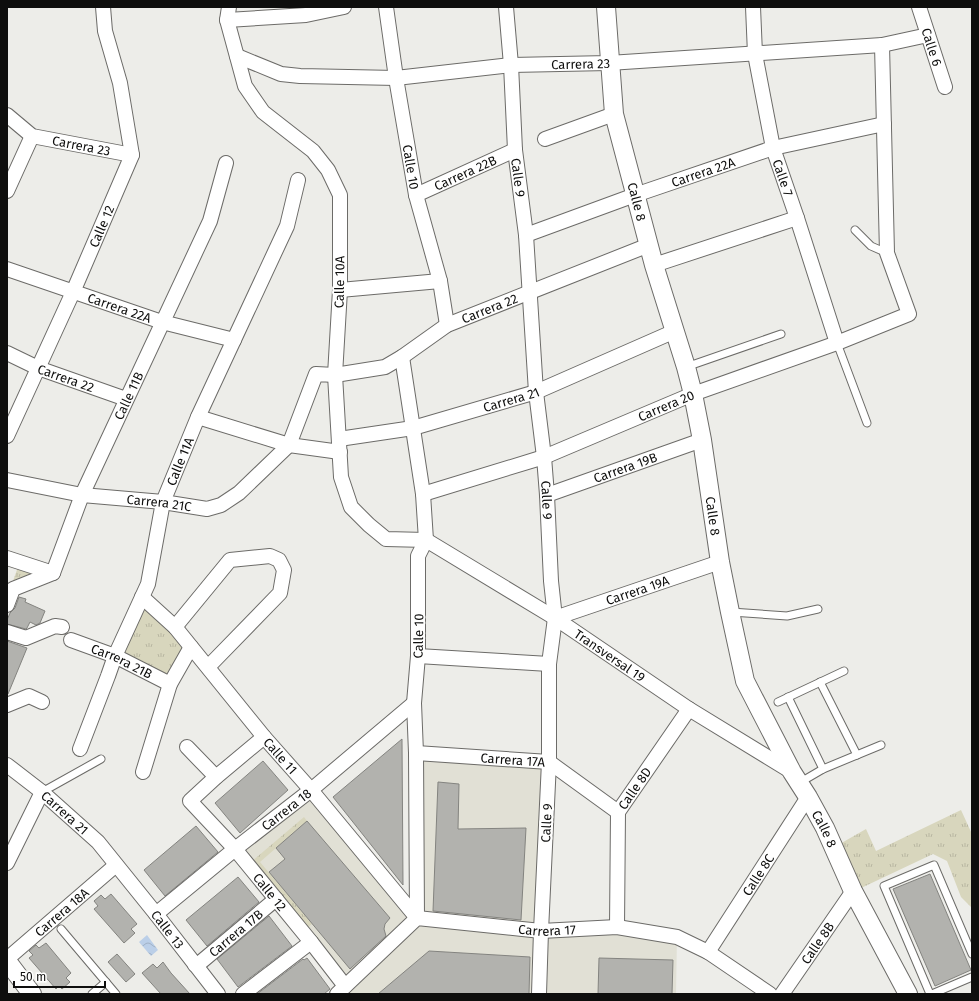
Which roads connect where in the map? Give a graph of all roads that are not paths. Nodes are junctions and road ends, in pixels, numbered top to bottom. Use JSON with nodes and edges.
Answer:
{"nodes":[{"id":1,"x":103,"y":7,"type":"edge"},
{"id":2,"x":344,"y":7,"type":"edge"},
{"id":3,"x":386,"y":7,"type":"edge"},
{"id":4,"x":506,"y":7,"type":"edge"},
{"id":5,"x":606,"y":7,"type":"edge"},
{"id":6,"x":753,"y":7,"type":"edge"},
{"id":7,"x":919,"y":7,"type":"edge"},
{"id":8,"x":228,"y":13,"type":"edge"},
{"id":9,"x":928,"y":35,"type":"junction"},
{"id":10,"x":882,"y":45,"type":"junction"},
{"id":11,"x":755,"y":54,"type":"junction"},
{"id":12,"x":237,"y":56,"type":"junction"},
{"id":13,"x":609,"y":63,"type":"junction"},
{"id":14,"x":511,"y":65,"type":"junction"},
{"id":15,"x":396,"y":78,"type":"junction"},
{"id":16,"x":944,"y":87,"type":"dead end"},
{"id":17,"x":614,"y":114,"type":"junction"},
{"id":18,"x":7,"y":116,"type":"edge"},
{"id":19,"x":884,"y":124,"type":"junction"},
{"id":20,"x":32,"y":136,"type":"junction"},
{"id":21,"x":545,"y":139,"type":"dead end"},
{"id":22,"x":773,"y":148,"type":"junction"},
{"id":23,"x":515,"y":150,"type":"junction"},
{"id":24,"x":132,"y":156,"type":"junction"},
{"id":25,"x":226,"y":163,"type":"dead end"},
{"id":26,"x":298,"y":180,"type":"dead end"},
{"id":27,"x":7,"y":191,"type":"edge"},
{"id":28,"x":636,"y":195,"type":"junction"},
{"id":29,"x":416,"y":196,"type":"junction"},
{"id":30,"x":797,"y":218,"type":"junction"},
{"id":31,"x":855,"y":230,"type":"dead end"},
{"id":32,"x":526,"y":235,"type":"junction"},
{"id":33,"x":649,"y":245,"type":"junction"},
{"id":34,"x":887,"y":253,"type":"junction"},
{"id":35,"x":654,"y":265,"type":"junction"},
{"id":36,"x":7,"y":269,"type":"edge"},
{"id":37,"x":440,"y":281,"type":"junction"},
{"id":38,"x":340,"y":290,"type":"junction"},
{"id":39,"x":73,"y":292,"type":"junction"},
{"id":40,"x":529,"y":294,"type":"junction"},
{"id":41,"x":162,"y":322,"type":"junction"},
{"id":42,"x":447,"y":325,"type":"junction"},
{"id":43,"x":675,"y":331,"type":"junction"},
{"id":44,"x":781,"y":334,"type":"dead end"},
{"id":45,"x":234,"y":340,"type":"junction"},
{"id":46,"x":837,"y":343,"type":"junction"},
{"id":47,"x":7,"y":353,"type":"edge"},
{"id":48,"x":402,"y":357,"type":"junction"},
{"id":49,"x":686,"y":367,"type":"junction"},
{"id":50,"x":38,"y":368,"type":"junction"},
{"id":51,"x":335,"y":376,"type":"junction"},
{"id":52,"x":536,"y":392,"type":"junction"},
{"id":53,"x":692,"y":394,"type":"junction"},
{"id":54,"x":126,"y":399,"type":"junction"},
{"id":55,"x":12,"y":411,"type":"edge"},
{"id":56,"x":198,"y":417,"type":"junction"},
{"id":57,"x":867,"y":423,"type":"dead end"},
{"id":58,"x":413,"y":428,"type":"junction"},
{"id":59,"x":7,"y":436,"type":"edge"},
{"id":60,"x":702,"y":440,"type":"junction"},
{"id":61,"x":290,"y":445,"type":"junction"},
{"id":62,"x":339,"y":445,"type":"junction"},
{"id":63,"x":544,"y":456,"type":"junction"},
{"id":64,"x":7,"y":480,"type":"edge"},
{"id":65,"x":82,"y":494,"type":"junction"},
{"id":66,"x":422,"y":494,"type":"junction"},
{"id":67,"x":547,"y":495,"type":"junction"},
{"id":68,"x":163,"y":502,"type":"junction"},
{"id":69,"x":426,"y":540,"type":"junction"},
{"id":70,"x":7,"y":558,"type":"edge"},
{"id":71,"x":720,"y":562,"type":"junction"},
{"id":72,"x":53,"y":573,"type":"junction"},
{"id":73,"x":142,"y":597,"type":"junction"},
{"id":74,"x":7,"y":605,"type":"edge"},
{"id":75,"x":818,"y":609,"type":"dead end"},
{"id":76,"x":730,"y":612,"type":"junction"},
{"id":77,"x":555,"y":618,"type":"junction"},
{"id":78,"x":62,"y":627,"type":"dead end"},
{"id":79,"x":175,"y":627,"type":"junction"},
{"id":80,"x":7,"y":632,"type":"edge"},
{"id":81,"x":71,"y":640,"type":"dead end"},
{"id":82,"x":191,"y":647,"type":"junction"},
{"id":83,"x":115,"y":656,"type":"junction"},
{"id":84,"x":418,"y":656,"type":"junction"},
{"id":85,"x":549,"y":664,"type":"junction"},
{"id":86,"x":208,"y":667,"type":"junction"},
{"id":87,"x":844,"y":671,"type":"dead end"},
{"id":88,"x":820,"y":682,"type":"junction"},
{"id":89,"x":170,"y":684,"type":"junction"},
{"id":90,"x":788,"y":697,"type":"junction"},
{"id":91,"x":42,"y":702,"type":"dead end"},
{"id":92,"x":778,"y":702,"type":"dead end"},
{"id":93,"x":414,"y":704,"type":"junction"},
{"id":94,"x":7,"y":705,"type":"edge"},
{"id":95,"x":690,"y":709,"type":"junction"},
{"id":96,"x":264,"y":738,"type":"junction"},
{"id":97,"x":881,"y":745,"type":"dead end"},
{"id":98,"x":187,"y":747,"type":"dead end"},
{"id":99,"x":80,"y":749,"type":"dead end"},
{"id":100,"x":416,"y":753,"type":"junction"},
{"id":101,"x":857,"y":755,"type":"junction"},
{"id":102,"x":101,"y":759,"type":"dead end"},
{"id":103,"x":549,"y":762,"type":"junction"},
{"id":104,"x":7,"y":765,"type":"edge"},
{"id":105,"x":823,"y":770,"type":"junction"},
{"id":106,"x":143,"y":772,"type":"dead end"},
{"id":107,"x":216,"y":776,"type":"junction"},
{"id":108,"x":800,"y":784,"type":"junction"},
{"id":109,"x":311,"y":790,"type":"junction"},
{"id":110,"x":42,"y":792,"type":"junction"},
{"id":111,"x":618,"y":812,"type":"junction"},
{"id":112,"x":235,"y":849,"type":"junction"},
{"id":113,"x":7,"y":863,"type":"edge"},
{"id":114,"x":116,"y":865,"type":"junction"},
{"id":115,"x":853,"y":891,"type":"junction"},
{"id":116,"x":276,"y":899,"type":"junction"},
{"id":117,"x":156,"y":914,"type":"junction"},
{"id":118,"x":417,"y":918,"type":"junction"},
{"id":119,"x":617,"y":927,"type":"junction"},
{"id":120,"x":60,"y":929,"type":"dead end"},
{"id":121,"x":541,"y":931,"type":"junction"},
{"id":122,"x":311,"y":942,"type":"junction"},
{"id":123,"x":708,"y":952,"type":"junction"},
{"id":124,"x":972,"y":954,"type":"edge"},
{"id":125,"x":7,"y":960,"type":"edge"},
{"id":126,"x":195,"y":965,"type":"junction"},
{"id":127,"x":972,"y":977,"type":"edge"},
{"id":128,"x":106,"y":982,"type":"junction"},
{"id":129,"x":341,"y":990,"type":"edge"},
{"id":130,"x":215,"y":993,"type":"edge"},
{"id":131,"x":32,"y":994,"type":"edge"},
{"id":132,"x":92,"y":994,"type":"edge"},
{"id":133,"x":116,"y":994,"type":"edge"},
{"id":134,"x":243,"y":994,"type":"edge"},
{"id":135,"x":539,"y":994,"type":"edge"},
{"id":136,"x":770,"y":994,"type":"edge"},
{"id":137,"x":782,"y":994,"type":"edge"},
{"id":138,"x":908,"y":994,"type":"edge"},
{"id":139,"x":931,"y":994,"type":"edge"}],
"edges":[{"from":1,"to":24,"type":"street"},
{"from":2,"to":8,"type":"street"},
{"from":3,"to":15,"type":"street","name":"Calle 10"},
{"from":4,"to":14,"type":"street","name":"Calle 9"},
{"from":5,"to":13,"type":"street","name":"Calle 8"},
{"from":6,"to":11,"type":"street","name":"Calle 7"},
{"from":7,"to":9,"type":"street","name":"Calle 6"},
{"from":8,"to":12,"type":"street","name":"Calle 10A"},
{"from":9,"to":10,"type":"street","name":"Carrera 23"},
{"from":9,"to":16,"type":"street","name":"Calle 6"},
{"from":10,"to":11,"type":"street","name":"Carrera 23"},
{"from":10,"to":19,"type":"street"},
{"from":11,"to":13,"type":"street","name":"Carrera 23"},
{"from":11,"to":22,"type":"street","name":"Calle 7"},
{"from":12,"to":15,"type":"street","name":"Carrera 23"},
{"from":12,"to":38,"type":"street","name":"Calle 10A"},
{"from":13,"to":14,"type":"street","name":"Carrera 23"},
{"from":13,"to":17,"type":"street","name":"Calle 8"},
{"from":14,"to":15,"type":"street","name":"Carrera 23"},
{"from":14,"to":23,"type":"street","name":"Calle 9"},
{"from":15,"to":29,"type":"street","name":"Calle 10"},
{"from":17,"to":21,"type":"street"},
{"from":17,"to":28,"type":"street","name":"Calle 8"},
{"from":18,"to":20,"type":"street"},
{"from":19,"to":22,"type":"street","name":"Carrera 22A"},
{"from":19,"to":34,"type":"street"},
{"from":20,"to":24,"type":"street","name":"Carrera 23"},
{"from":20,"to":27,"type":"street"},
{"from":22,"to":28,"type":"street","name":"Carrera 22A"},
{"from":22,"to":30,"type":"street","name":"Calle 7"},
{"from":23,"to":29,"type":"street","name":"Carrera 22B"},
{"from":23,"to":32,"type":"street","name":"Calle 9"},
{"from":24,"to":39,"type":"street","name":"Calle 12"},
{"from":25,"to":41,"type":"street","name":"Calle 11B"},
{"from":26,"to":45,"type":"street","name":"Calle 11A"},
{"from":28,"to":32,"type":"street","name":"Carrera 22A"},
{"from":28,"to":33,"type":"street","name":"Calle 8"},
{"from":29,"to":37,"type":"street","name":"Calle 10"},
{"from":30,"to":35,"type":"street"},
{"from":30,"to":46,"type":"street","name":"Calle 7"},
{"from":31,"to":34,"type":"lane"},
{"from":32,"to":40,"type":"street","name":"Calle 9"},
{"from":33,"to":35,"type":"street","name":"Calle 8"},
{"from":33,"to":40,"type":"street","name":"Carrera 22"},
{"from":34,"to":46,"type":"street","name":"Carrera 20"},
{"from":35,"to":43,"type":"street","name":"Calle 8"},
{"from":36,"to":39,"type":"street","name":"Carrera 22A"},
{"from":37,"to":38,"type":"street"},
{"from":37,"to":42,"type":"street","name":"Calle 10"},
{"from":38,"to":51,"type":"street","name":"Calle 10A"},
{"from":39,"to":41,"type":"street","name":"Carrera 22A"},
{"from":39,"to":50,"type":"street","name":"Calle 12"},
{"from":40,"to":42,"type":"street","name":"Carrera 22"},
{"from":40,"to":52,"type":"street","name":"Calle 9"},
{"from":41,"to":45,"type":"street","name":"Carrera 22A"},
{"from":41,"to":54,"type":"street","name":"Calle 11B"},
{"from":42,"to":48,"type":"street","name":"Carrera 22"},
{"from":43,"to":49,"type":"street","name":"Calle 8"},
{"from":43,"to":52,"type":"street","name":"Carrera 21"},
{"from":44,"to":49,"type":"lane"},
{"from":45,"to":56,"type":"street","name":"Calle 11A"},
{"from":46,"to":53,"type":"street","name":"Carrera 20"},
{"from":46,"to":57,"type":"lane"},
{"from":47,"to":50,"type":"street","name":"Carrera 22"},
{"from":48,"to":51,"type":"street","name":"Carrera 22"},
{"from":48,"to":58,"type":"street","name":"Calle 10"},
{"from":49,"to":53,"type":"street","name":"Calle 8"},
{"from":50,"to":54,"type":"street","name":"Carrera 22"},
{"from":50,"to":55,"type":"street","name":"Calle 12"},
{"from":51,"to":61,"type":"street"},
{"from":51,"to":62,"type":"street","name":"Calle 10A"},
{"from":52,"to":58,"type":"street","name":"Carrera 21"},
{"from":52,"to":63,"type":"street","name":"Calle 9"},
{"from":53,"to":60,"type":"street","name":"Calle 8"},
{"from":53,"to":63,"type":"street","name":"Carrera 20"},
{"from":54,"to":65,"type":"street","name":"Calle 11B"},
{"from":55,"to":59,"type":"street","name":"Calle 12"},
{"from":56,"to":61,"type":"street"},
{"from":56,"to":68,"type":"street","name":"Calle 11A"},
{"from":58,"to":62,"type":"street","name":"Carrera 21"},
{"from":58,"to":66,"type":"street","name":"Calle 10"},
{"from":60,"to":67,"type":"street","name":"Carrera 19B"},
{"from":60,"to":71,"type":"street","name":"Calle 8"},
{"from":61,"to":62,"type":"street"},
{"from":61,"to":68,"type":"street","name":"Carrera 21C"},
{"from":62,"to":69,"type":"street","name":"Calle 10A"},
{"from":63,"to":66,"type":"street","name":"Carrera 20"},
{"from":63,"to":67,"type":"street","name":"Calle 9"},
{"from":64,"to":65,"type":"street","name":"Carrera 21C"},
{"from":65,"to":68,"type":"street","name":"Carrera 21C"},
{"from":65,"to":72,"type":"street","name":"Calle 11B"},
{"from":66,"to":69,"type":"street","name":"Calle 10"},
{"from":67,"to":77,"type":"street","name":"Calle 9"},
{"from":68,"to":73,"type":"street","name":"Calle 11A"},
{"from":69,"to":77,"type":"street","name":"Transversal 19"},
{"from":69,"to":84,"type":"street","name":"Calle 10"},
{"from":70,"to":72,"type":"street"},
{"from":71,"to":76,"type":"street","name":"Calle 8"},
{"from":71,"to":77,"type":"street","name":"Carrera 19A"},
{"from":72,"to":74,"type":"street"},
{"from":73,"to":79,"type":"street","name":"Calle 11"},
{"from":73,"to":83,"type":"street","name":"Calle 11A"},
{"from":75,"to":76,"type":"lane"},
{"from":76,"to":108,"type":"street","name":"Calle 8"},
{"from":77,"to":85,"type":"street","name":"Calle 9"},
{"from":77,"to":95,"type":"street","name":"Transversal 19"},
{"from":78,"to":80,"type":"street"},
{"from":79,"to":82,"type":"street","name":"Calle 11"},
{"from":79,"to":86,"type":"street"},
{"from":81,"to":83,"type":"street","name":"Carrera 21B"},
{"from":82,"to":86,"type":"street","name":"Calle 11"},
{"from":82,"to":89,"type":"street"},
{"from":83,"to":89,"type":"street","name":"Carrera 21B"},
{"from":83,"to":99,"type":"street","name":"Calle 11A"},
{"from":84,"to":85,"type":"street"},
{"from":84,"to":93,"type":"street","name":"Calle 10"},
{"from":85,"to":103,"type":"street","name":"Calle 9"},
{"from":86,"to":96,"type":"street","name":"Calle 11"},
{"from":87,"to":88,"type":"lane"},
{"from":88,"to":90,"type":"lane"},
{"from":88,"to":101,"type":"lane"},
{"from":89,"to":106,"type":"street"},
{"from":90,"to":92,"type":"lane"},
{"from":90,"to":105,"type":"lane"},
{"from":91,"to":94,"type":"street"},
{"from":93,"to":100,"type":"street","name":"Calle 10"},
{"from":93,"to":109,"type":"street","name":"Carrera 18"},
{"from":95,"to":108,"type":"street","name":"Transversal 19"},
{"from":95,"to":111,"type":"street","name":"Calle 8D"},
{"from":96,"to":107,"type":"street"},
{"from":96,"to":109,"type":"street","name":"Calle 11"},
{"from":97,"to":101,"type":"lane"},
{"from":98,"to":107,"type":"street"},
{"from":100,"to":103,"type":"street","name":"Carrera 17A"},
{"from":100,"to":118,"type":"street","name":"Calle 10"},
{"from":101,"to":105,"type":"lane"},
{"from":102,"to":110,"type":"lane"},
{"from":103,"to":111,"type":"street","name":"Carrera 17A"},
{"from":103,"to":121,"type":"street","name":"Calle 9"},
{"from":104,"to":110,"type":"street","name":"Carrera 21"},
{"from":105,"to":108,"type":"lane"},
{"from":107,"to":112,"type":"street","name":"Calle 12"},
{"from":108,"to":115,"type":"street","name":"Calle 8"},
{"from":108,"to":123,"type":"street","name":"Calle 8C"},
{"from":109,"to":112,"type":"street","name":"Carrera 18"},
{"from":109,"to":118,"type":"street","name":"Calle 11"},
{"from":110,"to":113,"type":"street"},
{"from":110,"to":114,"type":"street","name":"Carrera 21"},
{"from":111,"to":119,"type":"street","name":"Calle 8D"},
{"from":112,"to":116,"type":"street","name":"Calle 12"},
{"from":112,"to":117,"type":"street","name":"Carrera 18"},
{"from":114,"to":117,"type":"street","name":"Calle 13"},
{"from":114,"to":125,"type":"street","name":"Carrera 18A"},
{"from":115,"to":137,"type":"street","name":"Calle 8B"},
{"from":115,"to":138,"type":"street","name":"Calle 8"},
{"from":116,"to":122,"type":"street","name":"Calle 12"},
{"from":116,"to":126,"type":"street","name":"Carrera 17B"},
{"from":117,"to":126,"type":"street","name":"Calle 13"},
{"from":118,"to":121,"type":"street","name":"Carrera 17"},
{"from":118,"to":129,"type":"street"},
{"from":119,"to":121,"type":"street","name":"Carrera 17"},
{"from":119,"to":123,"type":"street","name":"Carrera 17"},
{"from":120,"to":128,"type":"lane"},
{"from":121,"to":135,"type":"street","name":"Calle 9"},
{"from":122,"to":129,"type":"street","name":"Calle 12"},
{"from":122,"to":134,"type":"street"},
{"from":123,"to":136,"type":"street","name":"Carrera 17"},
{"from":124,"to":139,"type":"lane"},
{"from":125,"to":131,"type":"street"},
{"from":126,"to":130,"type":"street","name":"Calle 13"},
{"from":127,"to":139,"type":"lane"},
{"from":128,"to":132,"type":"lane"},
{"from":128,"to":133,"type":"lane"}]}
